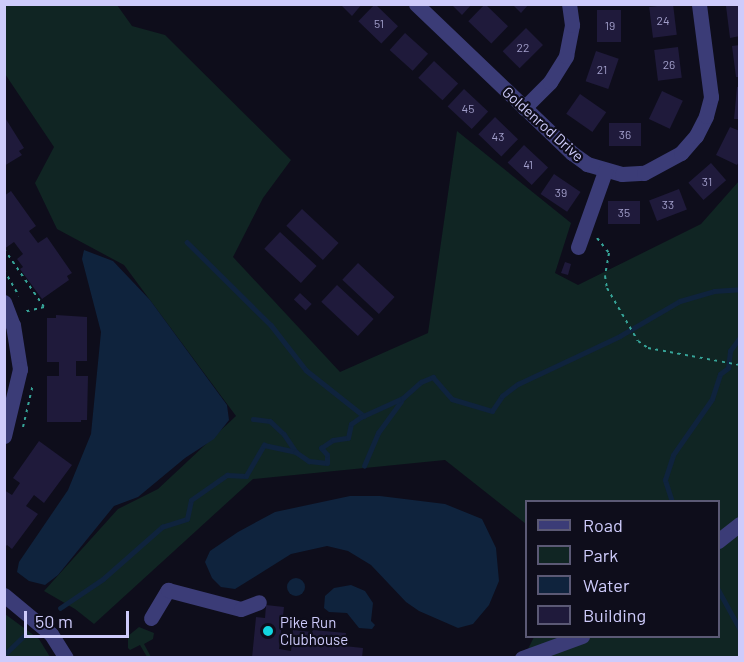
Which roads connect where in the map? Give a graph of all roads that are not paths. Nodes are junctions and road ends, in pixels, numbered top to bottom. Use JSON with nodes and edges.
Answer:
{"nodes":[{"id":1,"x":416,"y":4,"type":"edge"},
{"id":2,"x":569,"y":4,"type":"edge"},
{"id":3,"x":699,"y":4,"type":"edge"},
{"id":4,"x":524,"y":108,"type":"junction"},
{"id":5,"x":605,"y":171,"type":"junction"},
{"id":6,"x":578,"y":247,"type":"dead end"},
{"id":7,"x":4,"y":302,"type":"edge"},
{"id":8,"x":4,"y":436,"type":"edge"},
{"id":9,"x":740,"y":524,"type":"edge"},
{"id":10,"x":720,"y":539,"type":"edge"},
{"id":11,"x":4,"y":595,"type":"edge"},
{"id":12,"x":259,"y":602,"type":"dead end"},
{"id":13,"x":151,"y":618,"type":"dead end"},
{"id":14,"x":576,"y":638,"type":"edge"},
{"id":15,"x":66,"y":657,"type":"edge"},
{"id":16,"x":522,"y":657,"type":"edge"}],
"edges":[{"from":1,"to":4,"type":"street","name":"Goldenrod Drive"},
{"from":2,"to":4,"type":"street"},
{"from":3,"to":5,"type":"street","name":"Goldenrod Drive"},
{"from":4,"to":5,"type":"street","name":"Goldenrod Drive"},
{"from":5,"to":6,"type":"street"},
{"from":7,"to":8,"type":"street"},
{"from":9,"to":10,"type":"street"},
{"from":11,"to":15,"type":"street"},
{"from":12,"to":13,"type":"street"},
{"from":14,"to":16,"type":"street"}]}
